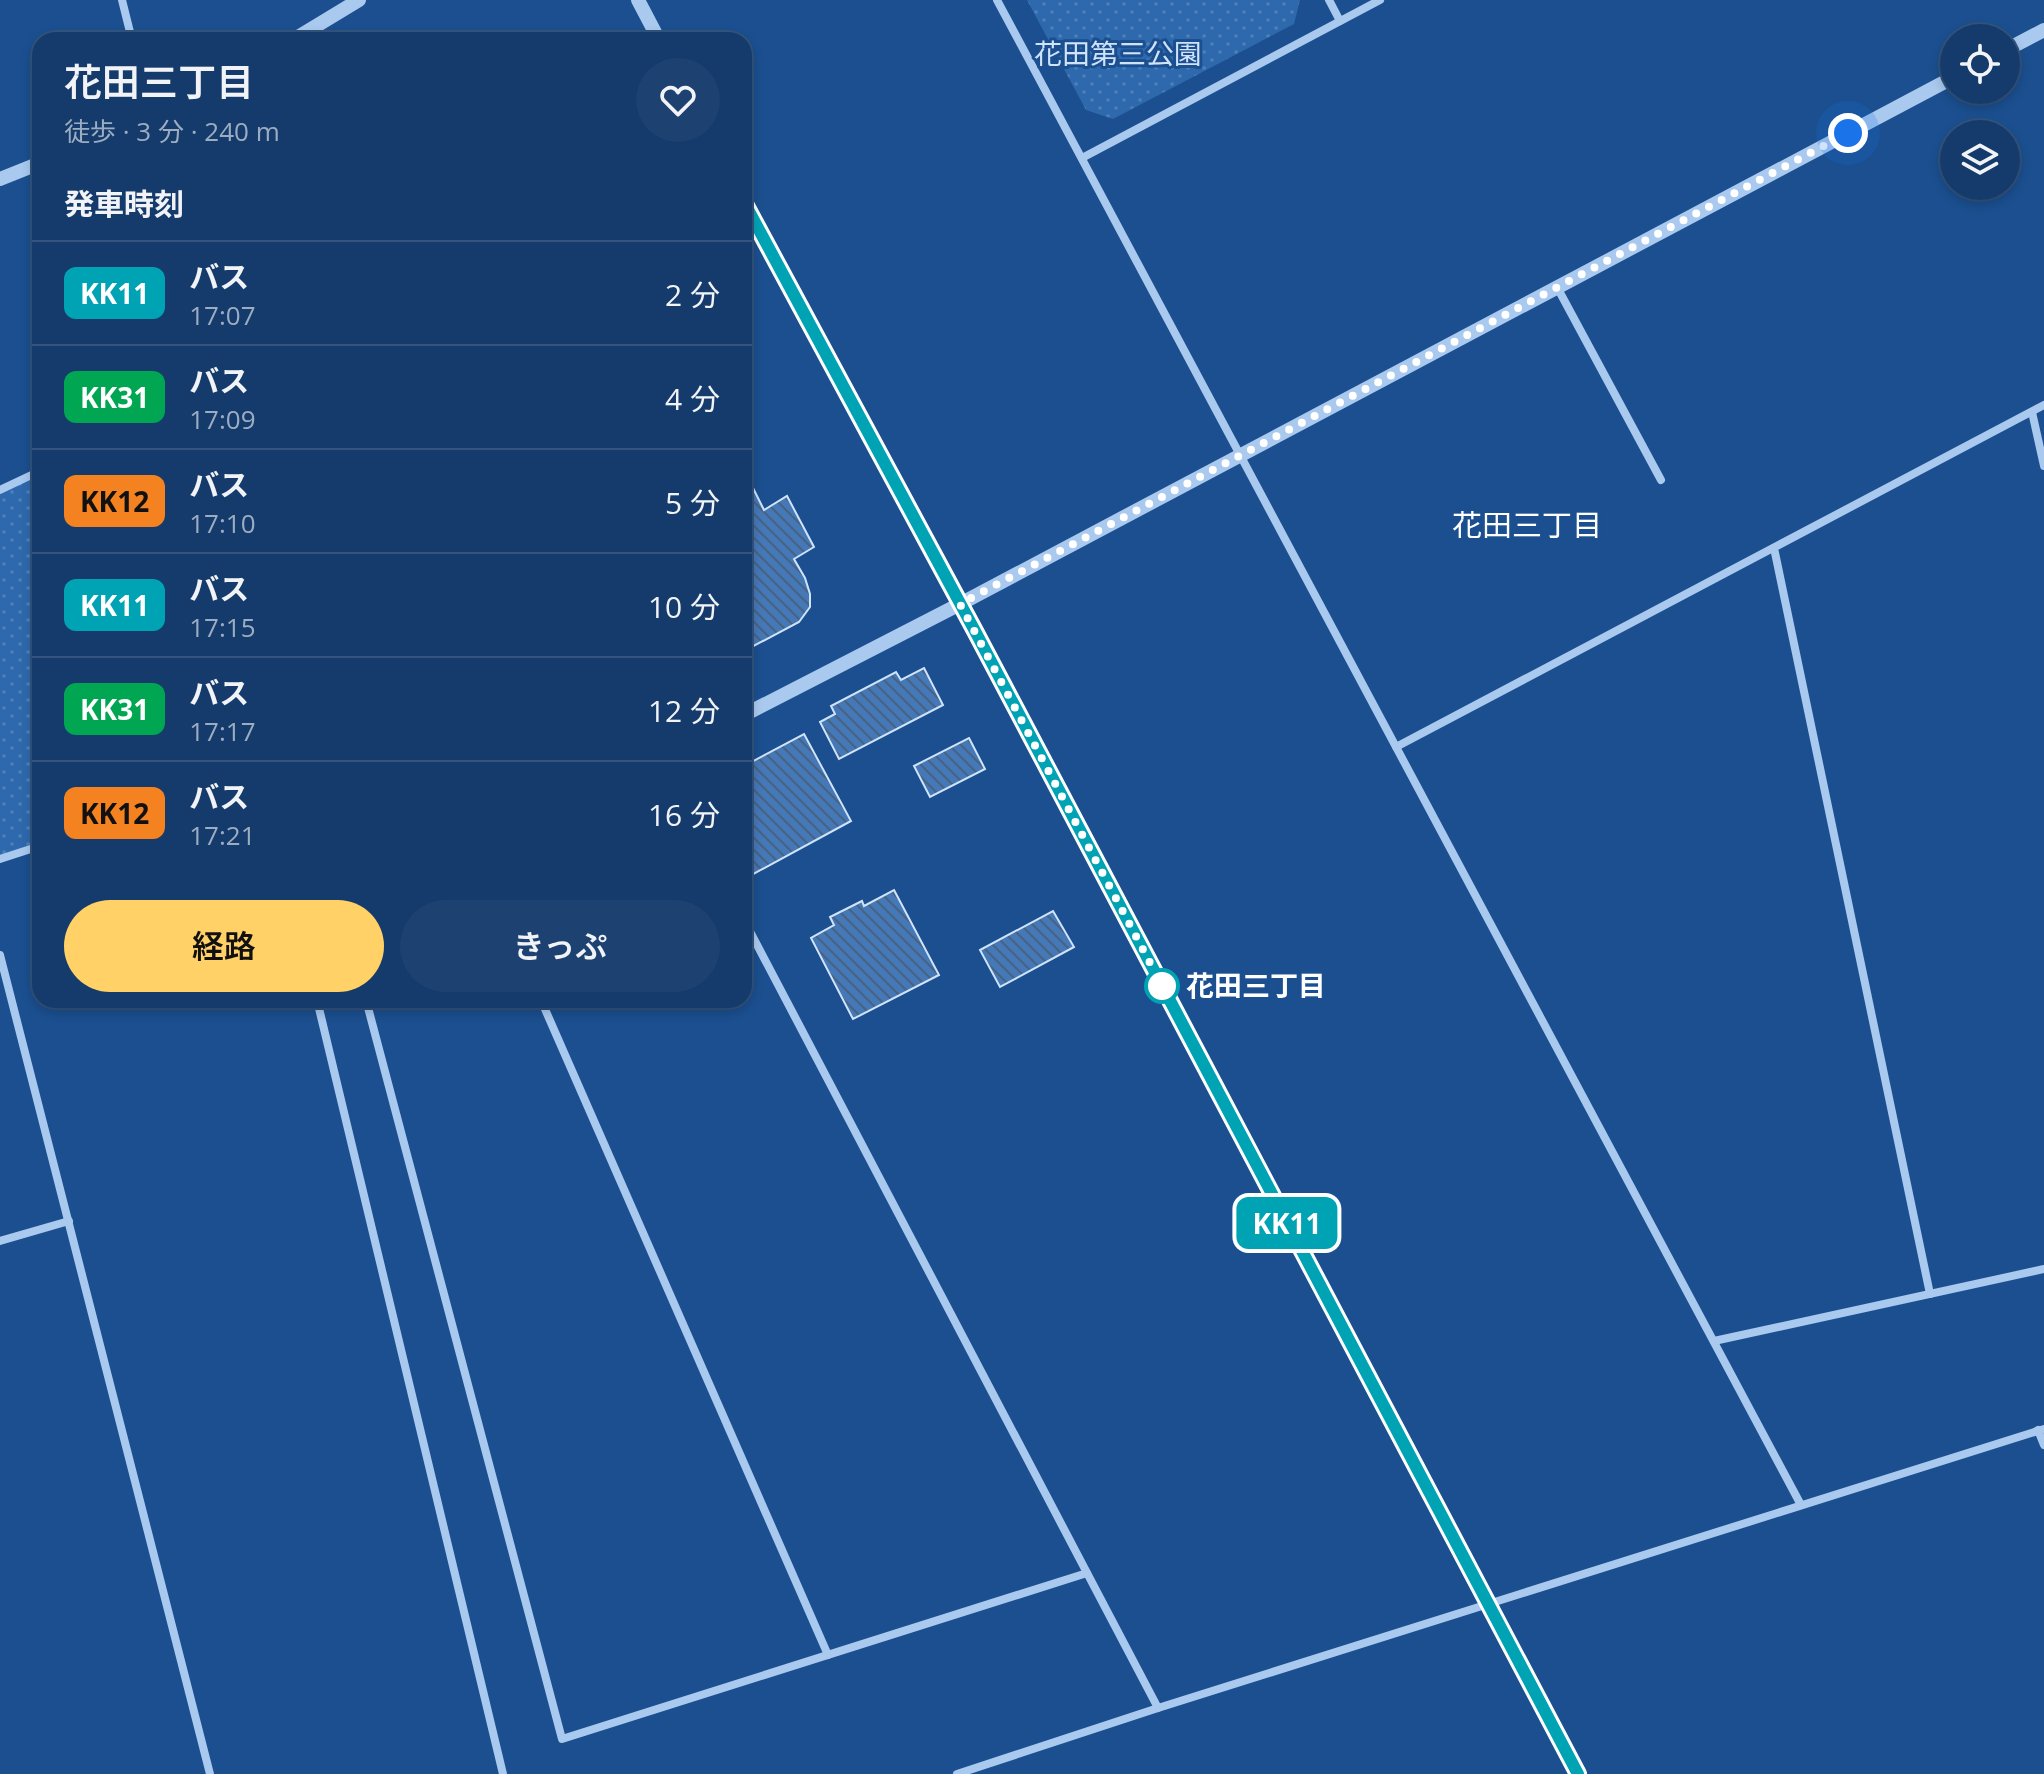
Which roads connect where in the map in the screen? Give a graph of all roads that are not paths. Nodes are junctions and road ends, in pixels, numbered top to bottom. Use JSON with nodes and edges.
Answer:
{"nodes":[{"id":1,"x":122,"y":0,"type":"edge"},
{"id":2,"x":359,"y":0,"type":"edge"},
{"id":3,"x":638,"y":0,"type":"edge"},
{"id":4,"x":997,"y":0,"type":"edge"},
{"id":5,"x":1329,"y":0,"type":"edge"},
{"id":6,"x":1380,"y":0,"type":"edge"},
{"id":7,"x":1340,"y":21,"type":"junction"},
{"id":8,"x":2044,"y":30,"type":"edge"},
{"id":9,"x":130,"y":32,"type":"edge"},
{"id":10,"x":306,"y":32,"type":"edge"},
{"id":11,"x":655,"y":32,"type":"edge"},
{"id":12,"x":2020,"y":43,"type":"edge"},
{"id":13,"x":1940,"y":84,"type":"edge"},
{"id":14,"x":1082,"y":158,"type":"junction"},
{"id":15,"x":32,"y":166,"type":"edge"},
{"id":16,"x":0,"y":179,"type":"edge"},
{"id":17,"x":752,"y":217,"type":"edge"},
{"id":18,"x":1557,"y":287,"type":"junction"},
{"id":19,"x":2044,"y":405,"type":"edge"},
{"id":20,"x":2032,"y":412,"type":"junction"},
{"id":21,"x":1240,"y":455,"type":"junction"},
{"id":22,"x":2044,"y":466,"type":"edge"},
{"id":23,"x":32,"y":475,"type":"edge"},
{"id":24,"x":1661,"y":480,"type":"dead end"},
{"id":25,"x":0,"y":490,"type":"edge"},
{"id":26,"x":1774,"y":548,"type":"junction"},
{"id":27,"x":960,"y":604,"type":"junction"},
{"id":28,"x":752,"y":711,"type":"edge"},
{"id":29,"x":1396,"y":747,"type":"junction"},
{"id":30,"x":32,"y":849,"type":"edge"},
{"id":31,"x":0,"y":859,"type":"edge"},
{"id":32,"x":752,"y":935,"type":"edge"},
{"id":33,"x":0,"y":955,"type":"edge"},
{"id":34,"x":319,"y":1008,"type":"edge"},
{"id":35,"x":368,"y":1008,"type":"edge"},
{"id":36,"x":545,"y":1008,"type":"edge"},
{"id":37,"x":69,"y":1221,"type":"junction"},
{"id":38,"x":0,"y":1241,"type":"edge"},
{"id":39,"x":2044,"y":1269,"type":"edge"},
{"id":40,"x":1930,"y":1294,"type":"junction"},
{"id":41,"x":1714,"y":1341,"type":"junction"},
{"id":42,"x":2041,"y":1429,"type":"edge"},
{"id":43,"x":2044,"y":1445,"type":"edge"},
{"id":44,"x":1801,"y":1505,"type":"junction"},
{"id":45,"x":1087,"y":1573,"type":"junction"},
{"id":46,"x":1488,"y":1604,"type":"junction"},
{"id":47,"x":828,"y":1655,"type":"junction"},
{"id":48,"x":1158,"y":1708,"type":"junction"},
{"id":49,"x":210,"y":1774,"type":"edge"},
{"id":50,"x":503,"y":1774,"type":"edge"},
{"id":51,"x":957,"y":1774,"type":"edge"},
{"id":52,"x":1578,"y":1774,"type":"edge"}],
"edges":[{"from":1,"to":9,"type":"street"},
{"from":2,"to":10,"type":"street"},
{"from":3,"to":11,"type":"street"},
{"from":4,"to":14,"type":"street"},
{"from":5,"to":7,"type":"street"},
{"from":6,"to":7,"type":"street"},
{"from":7,"to":14,"type":"street"},
{"from":8,"to":12,"type":"street"},
{"from":13,"to":18,"type":"street"},
{"from":14,"to":21,"type":"street"},
{"from":15,"to":16,"type":"street"},
{"from":17,"to":27,"type":"street"},
{"from":18,"to":21,"type":"street"},
{"from":18,"to":24,"type":"street"},
{"from":19,"to":20,"type":"street"},
{"from":20,"to":22,"type":"street"},
{"from":20,"to":26,"type":"street"},
{"from":21,"to":27,"type":"street"},
{"from":21,"to":29,"type":"street"},
{"from":23,"to":25,"type":"street"},
{"from":26,"to":29,"type":"street"},
{"from":26,"to":40,"type":"street"},
{"from":27,"to":28,"type":"street"},
{"from":27,"to":46,"type":"street"},
{"from":29,"to":41,"type":"street"},
{"from":30,"to":31,"type":"street"},
{"from":32,"to":45,"type":"street"},
{"from":33,"to":37,"type":"street"},
{"from":34,"to":50,"type":"street"},
{"from":35,"to":47,"type":"street"},
{"from":36,"to":47,"type":"street"},
{"from":37,"to":38,"type":"street"},
{"from":37,"to":49,"type":"street"},
{"from":39,"to":40,"type":"street"},
{"from":40,"to":41,"type":"street"},
{"from":41,"to":44,"type":"street"},
{"from":42,"to":43,"type":"street"},
{"from":42,"to":44,"type":"street"},
{"from":44,"to":46,"type":"street"},
{"from":45,"to":47,"type":"street"},
{"from":45,"to":48,"type":"street"},
{"from":46,"to":48,"type":"street"},
{"from":46,"to":52,"type":"street"},
{"from":48,"to":51,"type":"street"}]}
